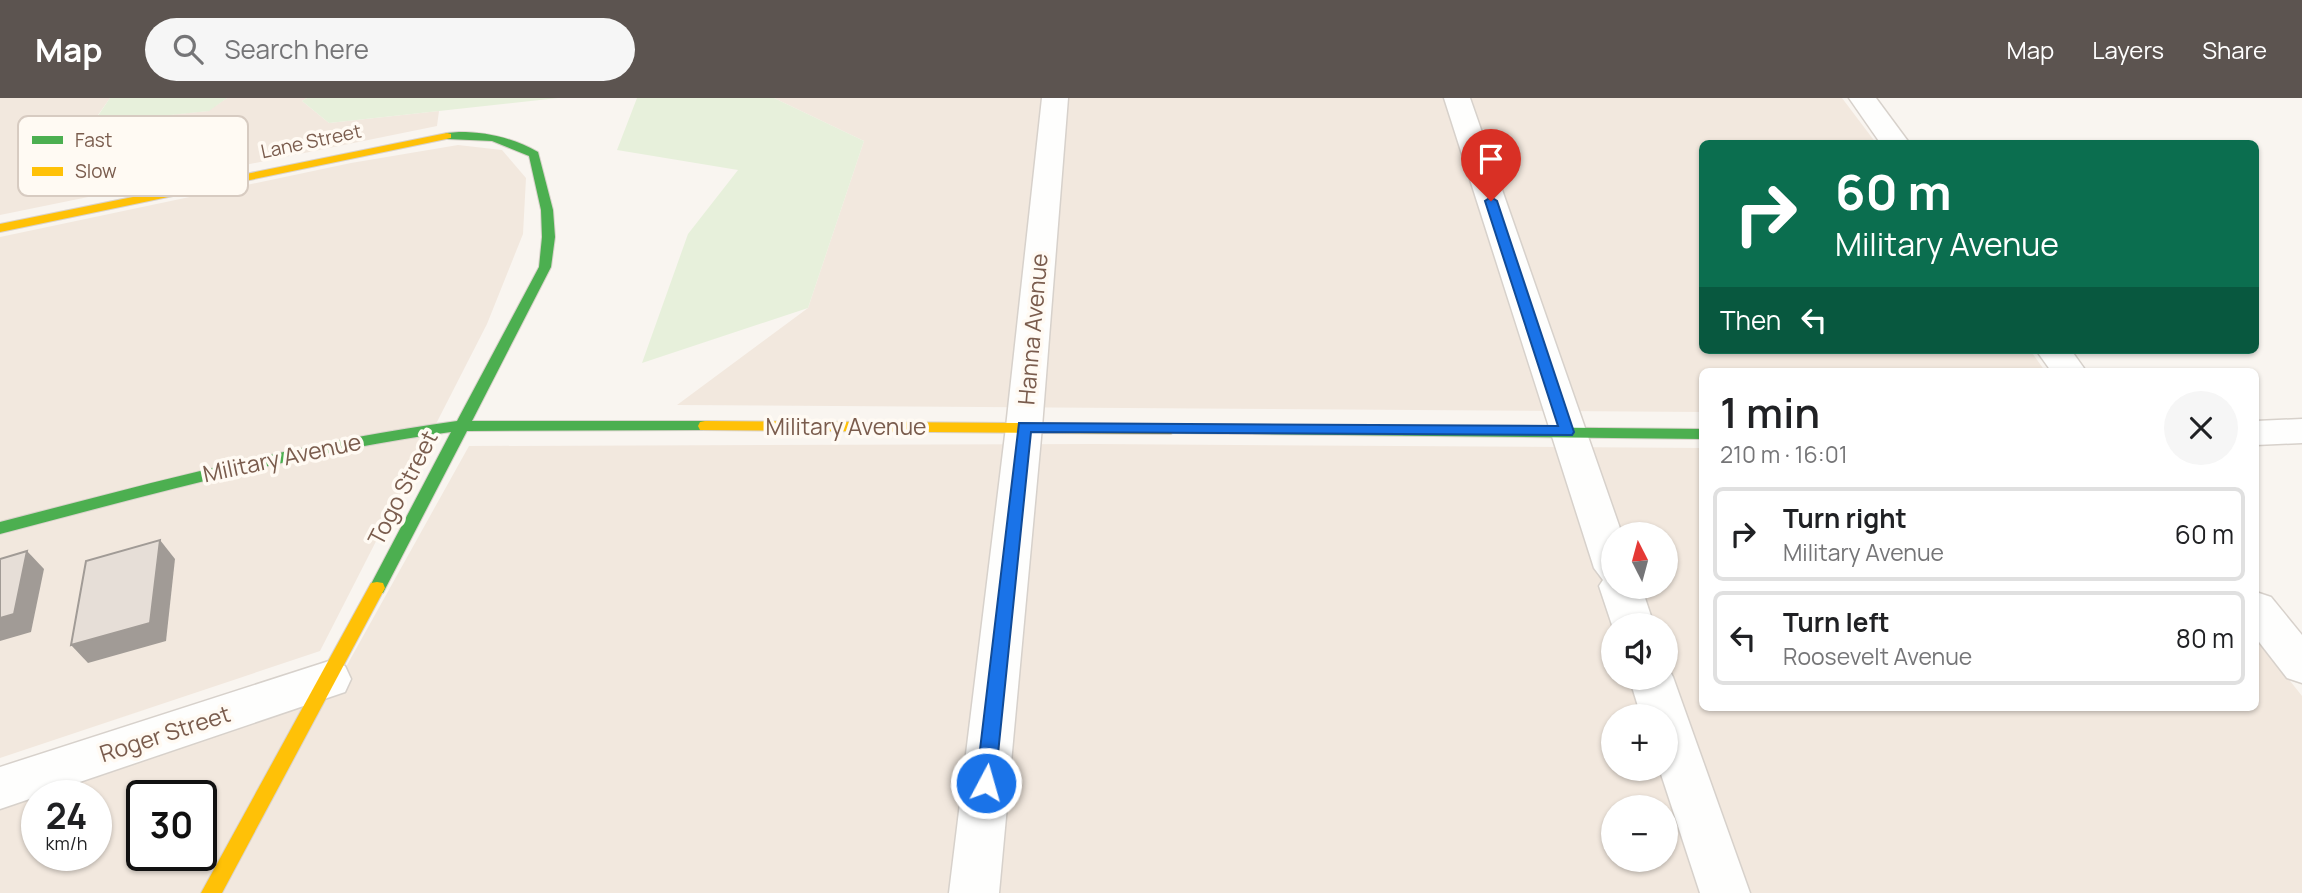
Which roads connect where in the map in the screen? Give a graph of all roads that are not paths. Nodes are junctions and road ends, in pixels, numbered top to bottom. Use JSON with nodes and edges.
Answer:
{"nodes":[{"id":1,"x":1055,"y":98,"type":"edge"},
{"id":2,"x":1457,"y":98,"type":"edge"},
{"id":3,"x":1862,"y":98,"type":"edge"},
{"id":4,"x":467,"y":134,"type":"joint"},
{"id":5,"x":1893,"y":140,"type":"edge"},
{"id":6,"x":248,"y":176,"type":"edge"},
{"id":7,"x":153,"y":196,"type":"edge"},
{"id":8,"x":0,"y":228,"type":"edge"},
{"id":9,"x":2056,"y":354,"type":"edge"},
{"id":10,"x":2067,"y":368,"type":"edge"},
{"id":11,"x":460,"y":426,"type":"junction"},
{"id":12,"x":1024,"y":427,"type":"junction"},
{"id":13,"x":2302,"y":431,"type":"edge"},
{"id":14,"x":1567,"y":432,"type":"junction"},
{"id":15,"x":2259,"y":433,"type":"edge"},
{"id":16,"x":1699,"y":434,"type":"edge"},
{"id":17,"x":0,"y":528,"type":"edge"},
{"id":18,"x":1601,"y":530,"type":"edge"},
{"id":19,"x":2259,"y":612,"type":"edge"},
{"id":20,"x":2302,"y":666,"type":"edge"},
{"id":21,"x":329,"y":679,"type":"junction"},
{"id":22,"x":1678,"y":756,"type":"edge"},
{"id":23,"x":0,"y":788,"type":"edge"},
{"id":24,"x":211,"y":893,"type":"edge"},
{"id":25,"x":974,"y":893,"type":"edge"},
{"id":26,"x":1725,"y":893,"type":"edge"}],
"edges":[{"from":1,"to":12,"type":"street","name":"Hanna Avenue"},
{"from":2,"to":14,"type":"street"},
{"from":3,"to":5,"type":"street"},
{"from":4,"to":6,"type":"street","name":"Lane Street"},
{"from":4,"to":11,"type":"street","name":"Togo Street"},
{"from":7,"to":8,"type":"street","name":"Lane Street"},
{"from":9,"to":10,"type":"street"},
{"from":11,"to":12,"type":"street","name":"Military Avenue"},
{"from":11,"to":17,"type":"street","name":"Military Avenue"},
{"from":11,"to":21,"type":"street","name":"Togo Street"},
{"from":12,"to":14,"type":"street","name":"Military Avenue"},
{"from":12,"to":25,"type":"street","name":"Hanna Avenue"},
{"from":13,"to":15,"type":"street"},
{"from":14,"to":16,"type":"street","name":"Military Avenue"},
{"from":14,"to":18,"type":"street"},
{"from":19,"to":20,"type":"street"},
{"from":21,"to":23,"type":"street","name":"Roger Street"},
{"from":21,"to":24,"type":"street","name":"Togo Street"},
{"from":22,"to":26,"type":"street"}]}
